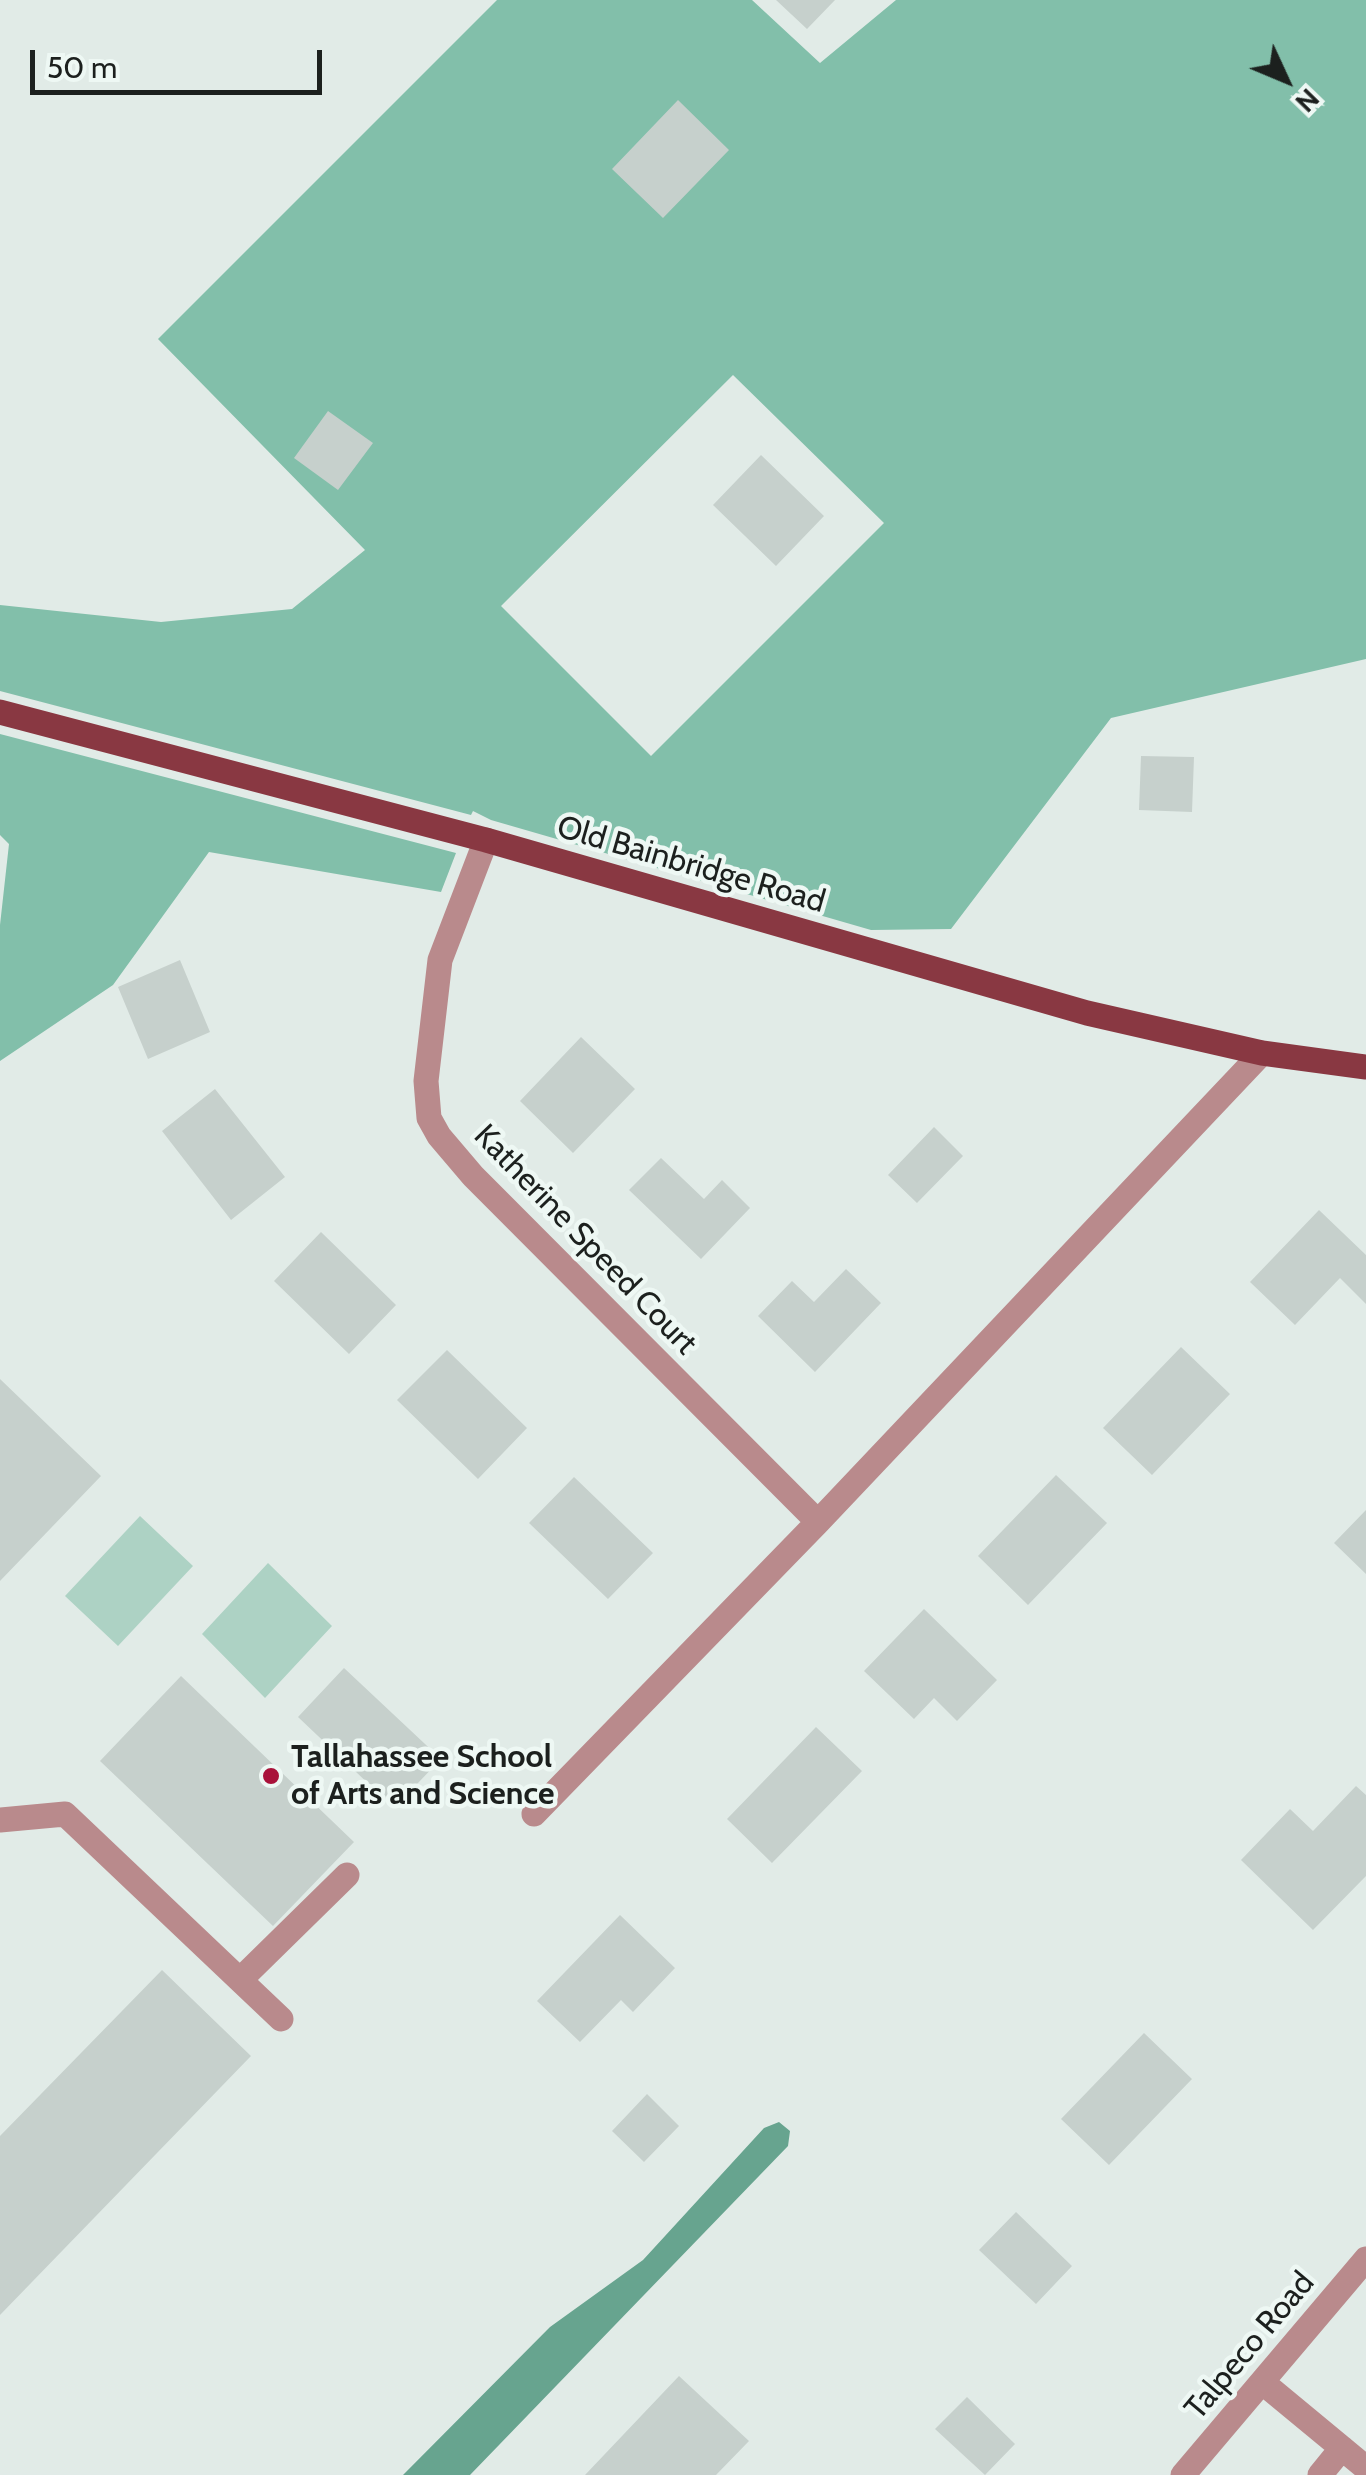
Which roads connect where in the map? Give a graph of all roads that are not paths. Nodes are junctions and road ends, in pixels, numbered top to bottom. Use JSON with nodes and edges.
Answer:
{"nodes":[{"id":1,"x":0,"y":712,"type":"edge"},
{"id":2,"x":486,"y":840,"type":"junction"},
{"id":3,"x":1262,"y":1053,"type":"junction"},
{"id":4,"x":1366,"y":1067,"type":"edge"},
{"id":5,"x":818,"y":1522,"type":"junction"},
{"id":6,"x":534,"y":1814,"type":"dead end"},
{"id":7,"x":0,"y":1820,"type":"edge"},
{"id":8,"x":347,"y":1876,"type":"dead end"},
{"id":9,"x":241,"y":1979,"type":"junction"},
{"id":10,"x":282,"y":2019,"type":"dead end"},
{"id":11,"x":1366,"y":2259,"type":"edge"},
{"id":12,"x":1262,"y":2382,"type":"junction"},
{"id":13,"x":1342,"y":2448,"type":"junction"},
{"id":14,"x":1366,"y":2468,"type":"edge"},
{"id":15,"x":1183,"y":2475,"type":"edge"},
{"id":16,"x":1320,"y":2475,"type":"edge"}],
"edges":[{"from":1,"to":2,"type":"main road","name":"Old Bainbridge Road"},
{"from":2,"to":3,"type":"main road","name":"Old Bainbridge Road"},
{"from":2,"to":5,"type":"street","name":"Katherine Speed Court"},
{"from":3,"to":4,"type":"main road","name":"Old Bainbridge Road"},
{"from":3,"to":5,"type":"street"},
{"from":5,"to":6,"type":"street"},
{"from":7,"to":9,"type":"street"},
{"from":8,"to":9,"type":"street"},
{"from":9,"to":10,"type":"street"},
{"from":11,"to":12,"type":"street","name":"Talpeco Road"},
{"from":12,"to":13,"type":"street"},
{"from":12,"to":15,"type":"street","name":"Talpeco Road"},
{"from":13,"to":14,"type":"street"},
{"from":13,"to":16,"type":"street"}]}
